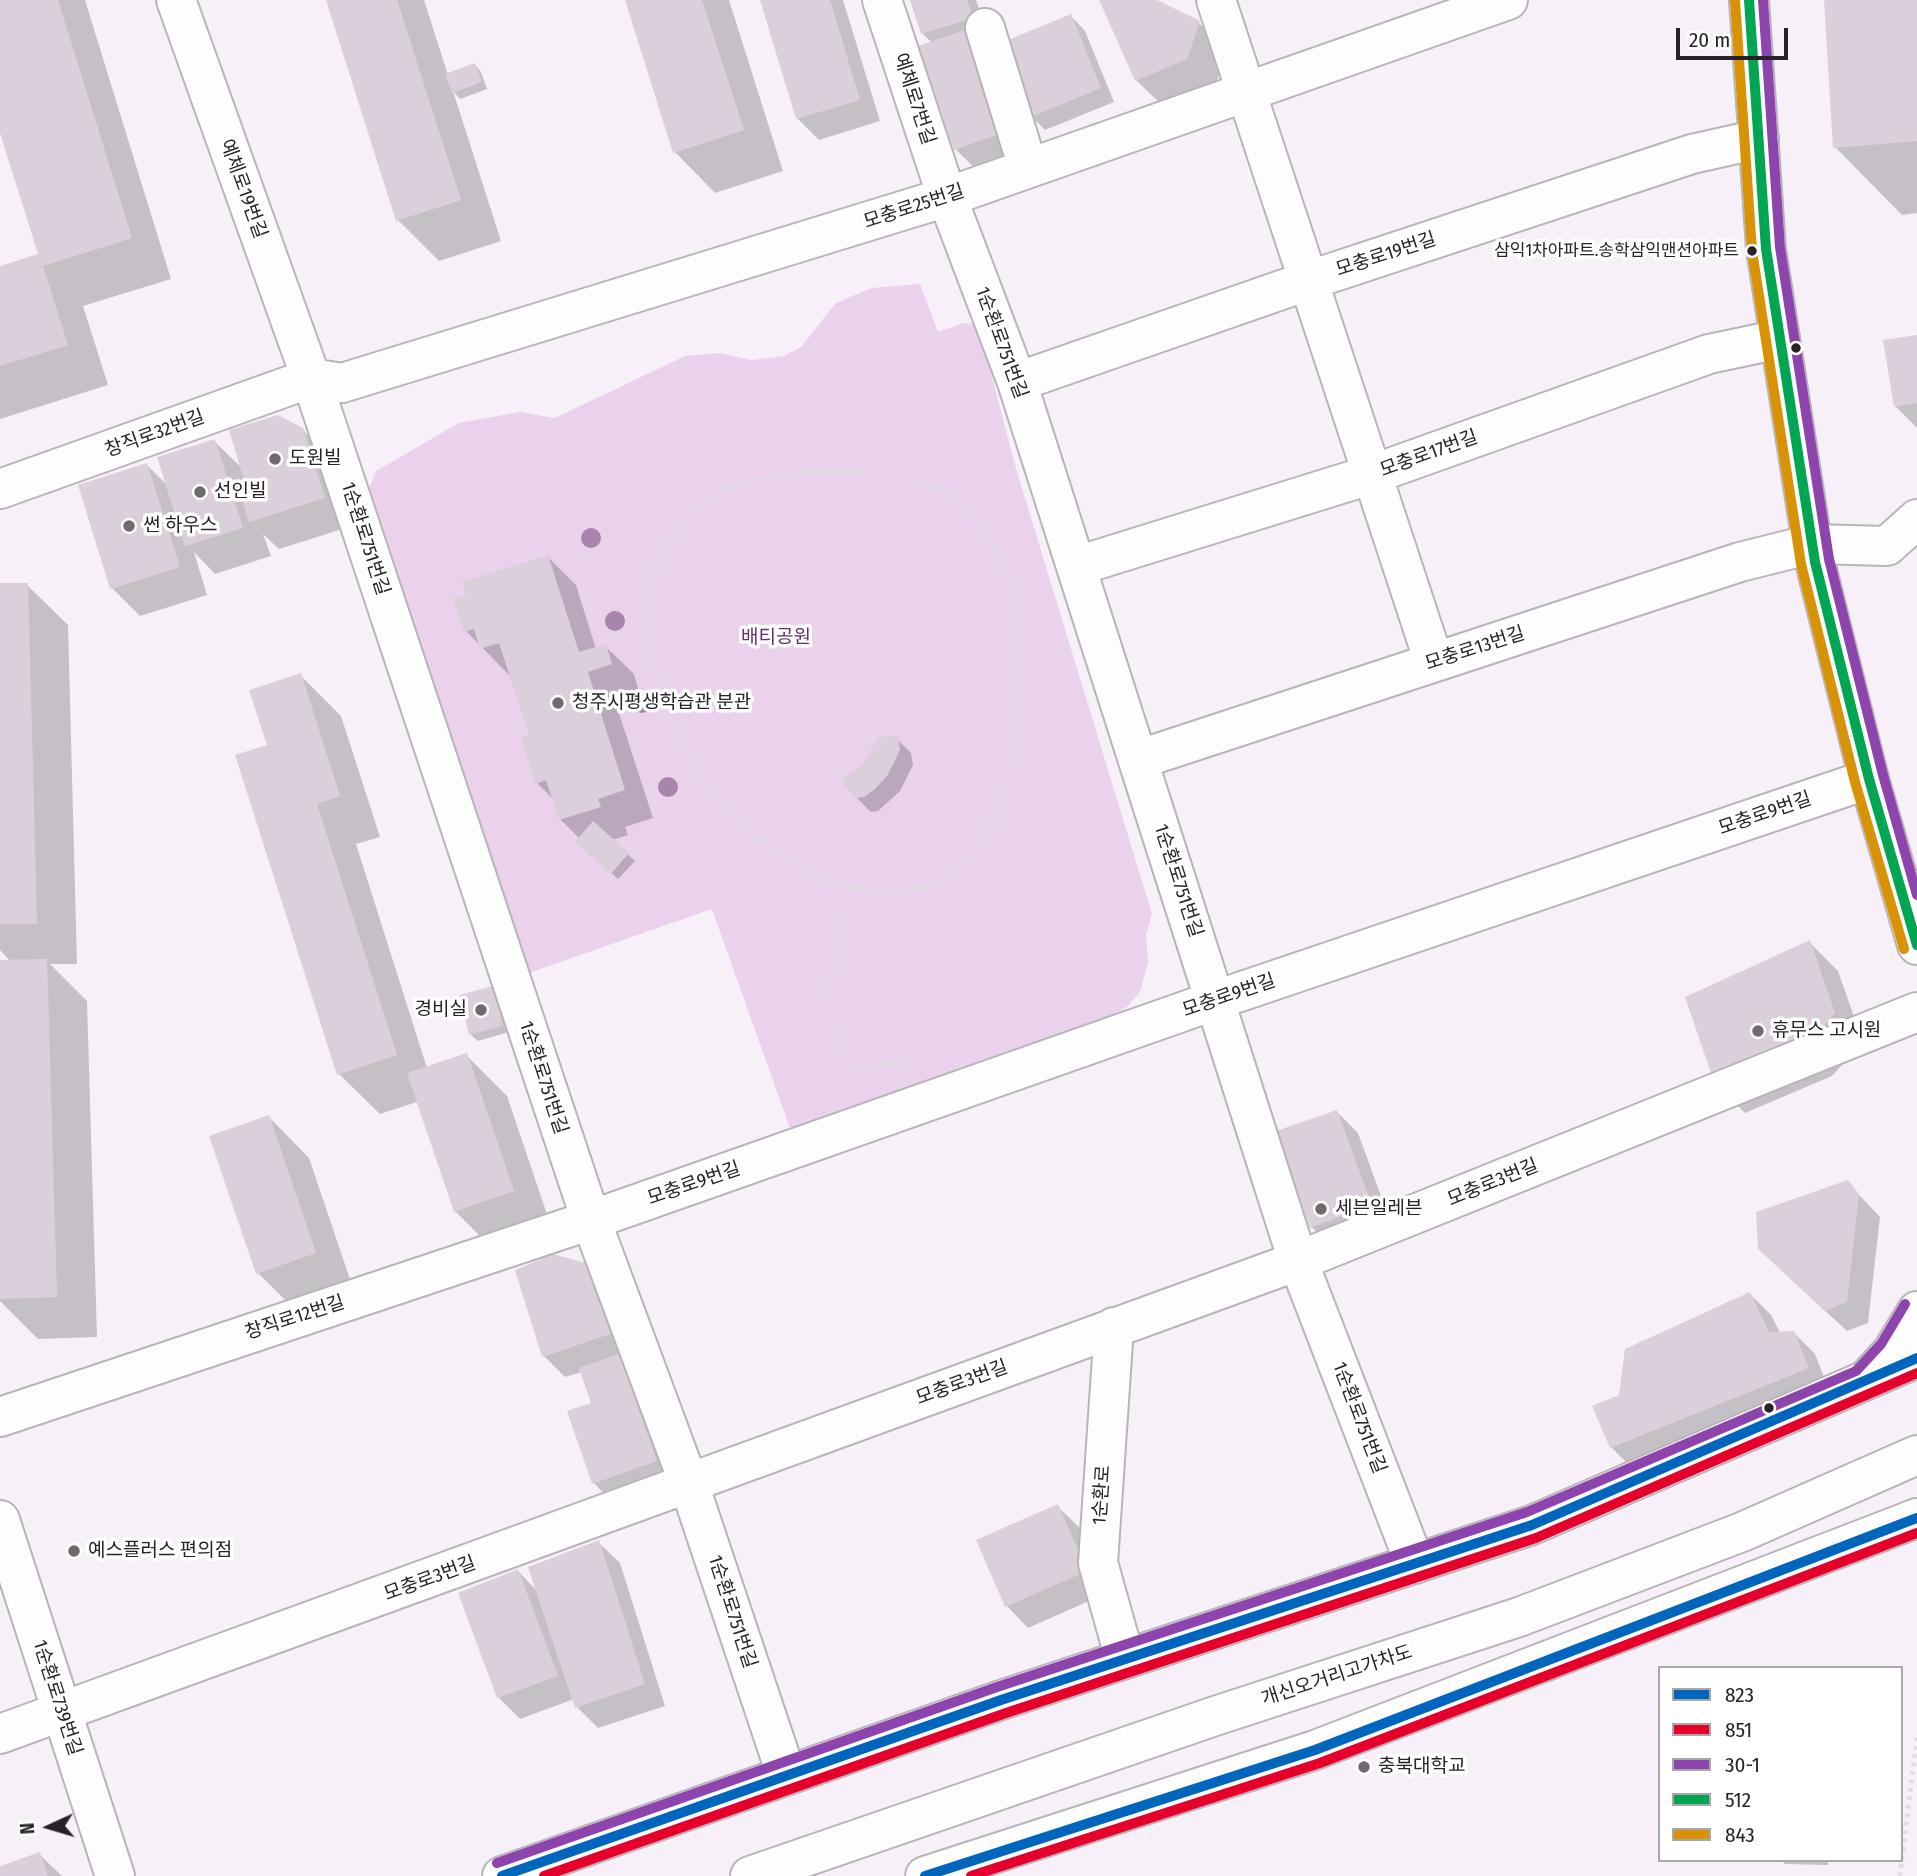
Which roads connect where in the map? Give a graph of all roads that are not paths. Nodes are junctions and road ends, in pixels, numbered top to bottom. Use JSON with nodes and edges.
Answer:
{"nodes":[{"id":1,"x":176,"y":0,"type":"edge"},
{"id":2,"x":882,"y":0,"type":"edge"},
{"id":3,"x":1216,"y":0,"type":"edge"},
{"id":4,"x":1508,"y":0,"type":"edge"},
{"id":5,"x":1749,"y":0,"type":"edge"},
{"id":6,"x":985,"y":28,"type":"dead end"},
{"id":7,"x":1248,"y":93,"type":"junction"},
{"id":8,"x":1759,"y":139,"type":"junction"},
{"id":9,"x":1028,"y":168,"type":"junction"},
{"id":10,"x":947,"y":197,"type":"junction"},
{"id":11,"x":1310,"y":280,"type":"junction"},
{"id":12,"x":1780,"y":339,"type":"junction"},
{"id":13,"x":311,"y":378,"type":"junction"},
{"id":14,"x":1017,"y":382,"type":"junction"},
{"id":15,"x":1373,"y":474,"type":"junction"},
{"id":16,"x":0,"y":489,"type":"edge"},
{"id":17,"x":1917,"y":519,"type":"edge"},
{"id":18,"x":1812,"y":544,"type":"junction"},
{"id":19,"x":1077,"y":566,"type":"junction"},
{"id":20,"x":1434,"y":662,"type":"junction"},
{"id":21,"x":1140,"y":759,"type":"junction"},
{"id":22,"x":1869,"y":779,"type":"junction"},
{"id":23,"x":1917,"y":945,"type":"edge"},
{"id":24,"x":1216,"y":1000,"type":"junction"},
{"id":25,"x":1917,"y":1012,"type":"edge"},
{"id":26,"x":590,"y":1220,"type":"junction"},
{"id":27,"x":1298,"y":1261,"type":"junction"},
{"id":28,"x":1917,"y":1311,"type":"edge"},
{"id":29,"x":1114,"y":1327,"type":"junction"},
{"id":30,"x":1917,"y":1358,"type":"edge"},
{"id":31,"x":1864,"y":1383,"type":"junction"},
{"id":32,"x":0,"y":1417,"type":"edge"},
{"id":33,"x":1917,"y":1455,"type":"edge"},
{"id":34,"x":689,"y":1484,"type":"junction"},
{"id":35,"x":1917,"y":1518,"type":"edge"},
{"id":36,"x":0,"y":1520,"type":"edge"},
{"id":37,"x":1415,"y":1563,"type":"junction"},
{"id":38,"x":1125,"y":1659,"type":"junction"},
{"id":39,"x":61,"y":1714,"type":"junction"},
{"id":40,"x":0,"y":1734,"type":"edge"},
{"id":41,"x":786,"y":1773,"type":"junction"},
{"id":42,"x":115,"y":1876,"type":"edge"},
{"id":43,"x":502,"y":1876,"type":"edge"},
{"id":44,"x":750,"y":1876,"type":"edge"},
{"id":45,"x":925,"y":1876,"type":"edge"}],
"edges":[{"from":1,"to":13,"type":"street","name":"예체로19번길"},
{"from":2,"to":10,"type":"street","name":"예체로7번길"},
{"from":3,"to":7,"type":"street"},
{"from":4,"to":7,"type":"street","name":"모충로25번길"},
{"from":5,"to":8,"type":"street"},
{"from":6,"to":9,"type":"street"},
{"from":7,"to":9,"type":"street","name":"모충로25번길"},
{"from":7,"to":11,"type":"street"},
{"from":8,"to":11,"type":"street","name":"모충로19번길"},
{"from":8,"to":12,"type":"street"},
{"from":9,"to":10,"type":"street","name":"모충로25번길"},
{"from":10,"to":13,"type":"street","name":"모충로25번길"},
{"from":10,"to":14,"type":"street","name":"1순환로751번길"},
{"from":11,"to":14,"type":"street","name":"모충로19번길"},
{"from":11,"to":15,"type":"street"},
{"from":12,"to":15,"type":"street","name":"모충로17번길"},
{"from":12,"to":18,"type":"street"},
{"from":13,"to":16,"type":"street","name":"창직로32번길"},
{"from":13,"to":26,"type":"street","name":"1순환로751번길"},
{"from":14,"to":19,"type":"street","name":"1순환로751번길"},
{"from":15,"to":19,"type":"street","name":"모충로17번길"},
{"from":15,"to":20,"type":"street"},
{"from":17,"to":18,"type":"street","name":"모충로13번길"},
{"from":18,"to":20,"type":"street","name":"모충로13번길"},
{"from":18,"to":22,"type":"street"},
{"from":19,"to":21,"type":"street","name":"1순환로751번길"},
{"from":20,"to":21,"type":"street","name":"모충로13번길"},
{"from":21,"to":24,"type":"street","name":"1순환로751번길"},
{"from":22,"to":23,"type":"street"},
{"from":22,"to":24,"type":"street","name":"모충로9번길"},
{"from":24,"to":26,"type":"street","name":"모충로9번길"},
{"from":24,"to":27,"type":"street","name":"1순환로751번길"},
{"from":25,"to":27,"type":"street","name":"모충로3번길"},
{"from":26,"to":32,"type":"street","name":"창직로12번길"},
{"from":26,"to":34,"type":"street","name":"1순환로751번길"},
{"from":27,"to":29,"type":"street","name":"모충로3번길"},
{"from":27,"to":37,"type":"street","name":"1순환로751번길"},
{"from":28,"to":31,"type":"street"},
{"from":29,"to":34,"type":"street","name":"모충로3번길"},
{"from":29,"to":38,"type":"street","name":"1순환로"},
{"from":30,"to":31,"type":"street"},
{"from":31,"to":37,"type":"street"},
{"from":33,"to":44,"type":"street","name":"개신오거리고가차도"},
{"from":34,"to":39,"type":"street","name":"모충로3번길"},
{"from":34,"to":41,"type":"street","name":"1순환로751번길"},
{"from":35,"to":45,"type":"street"},
{"from":36,"to":39,"type":"street","name":"1순환로739번길"},
{"from":37,"to":38,"type":"street"},
{"from":38,"to":41,"type":"street"},
{"from":39,"to":40,"type":"street","name":"모충로3번길"},
{"from":39,"to":42,"type":"street","name":"1순환로739번길"},
{"from":41,"to":43,"type":"street"}]}
